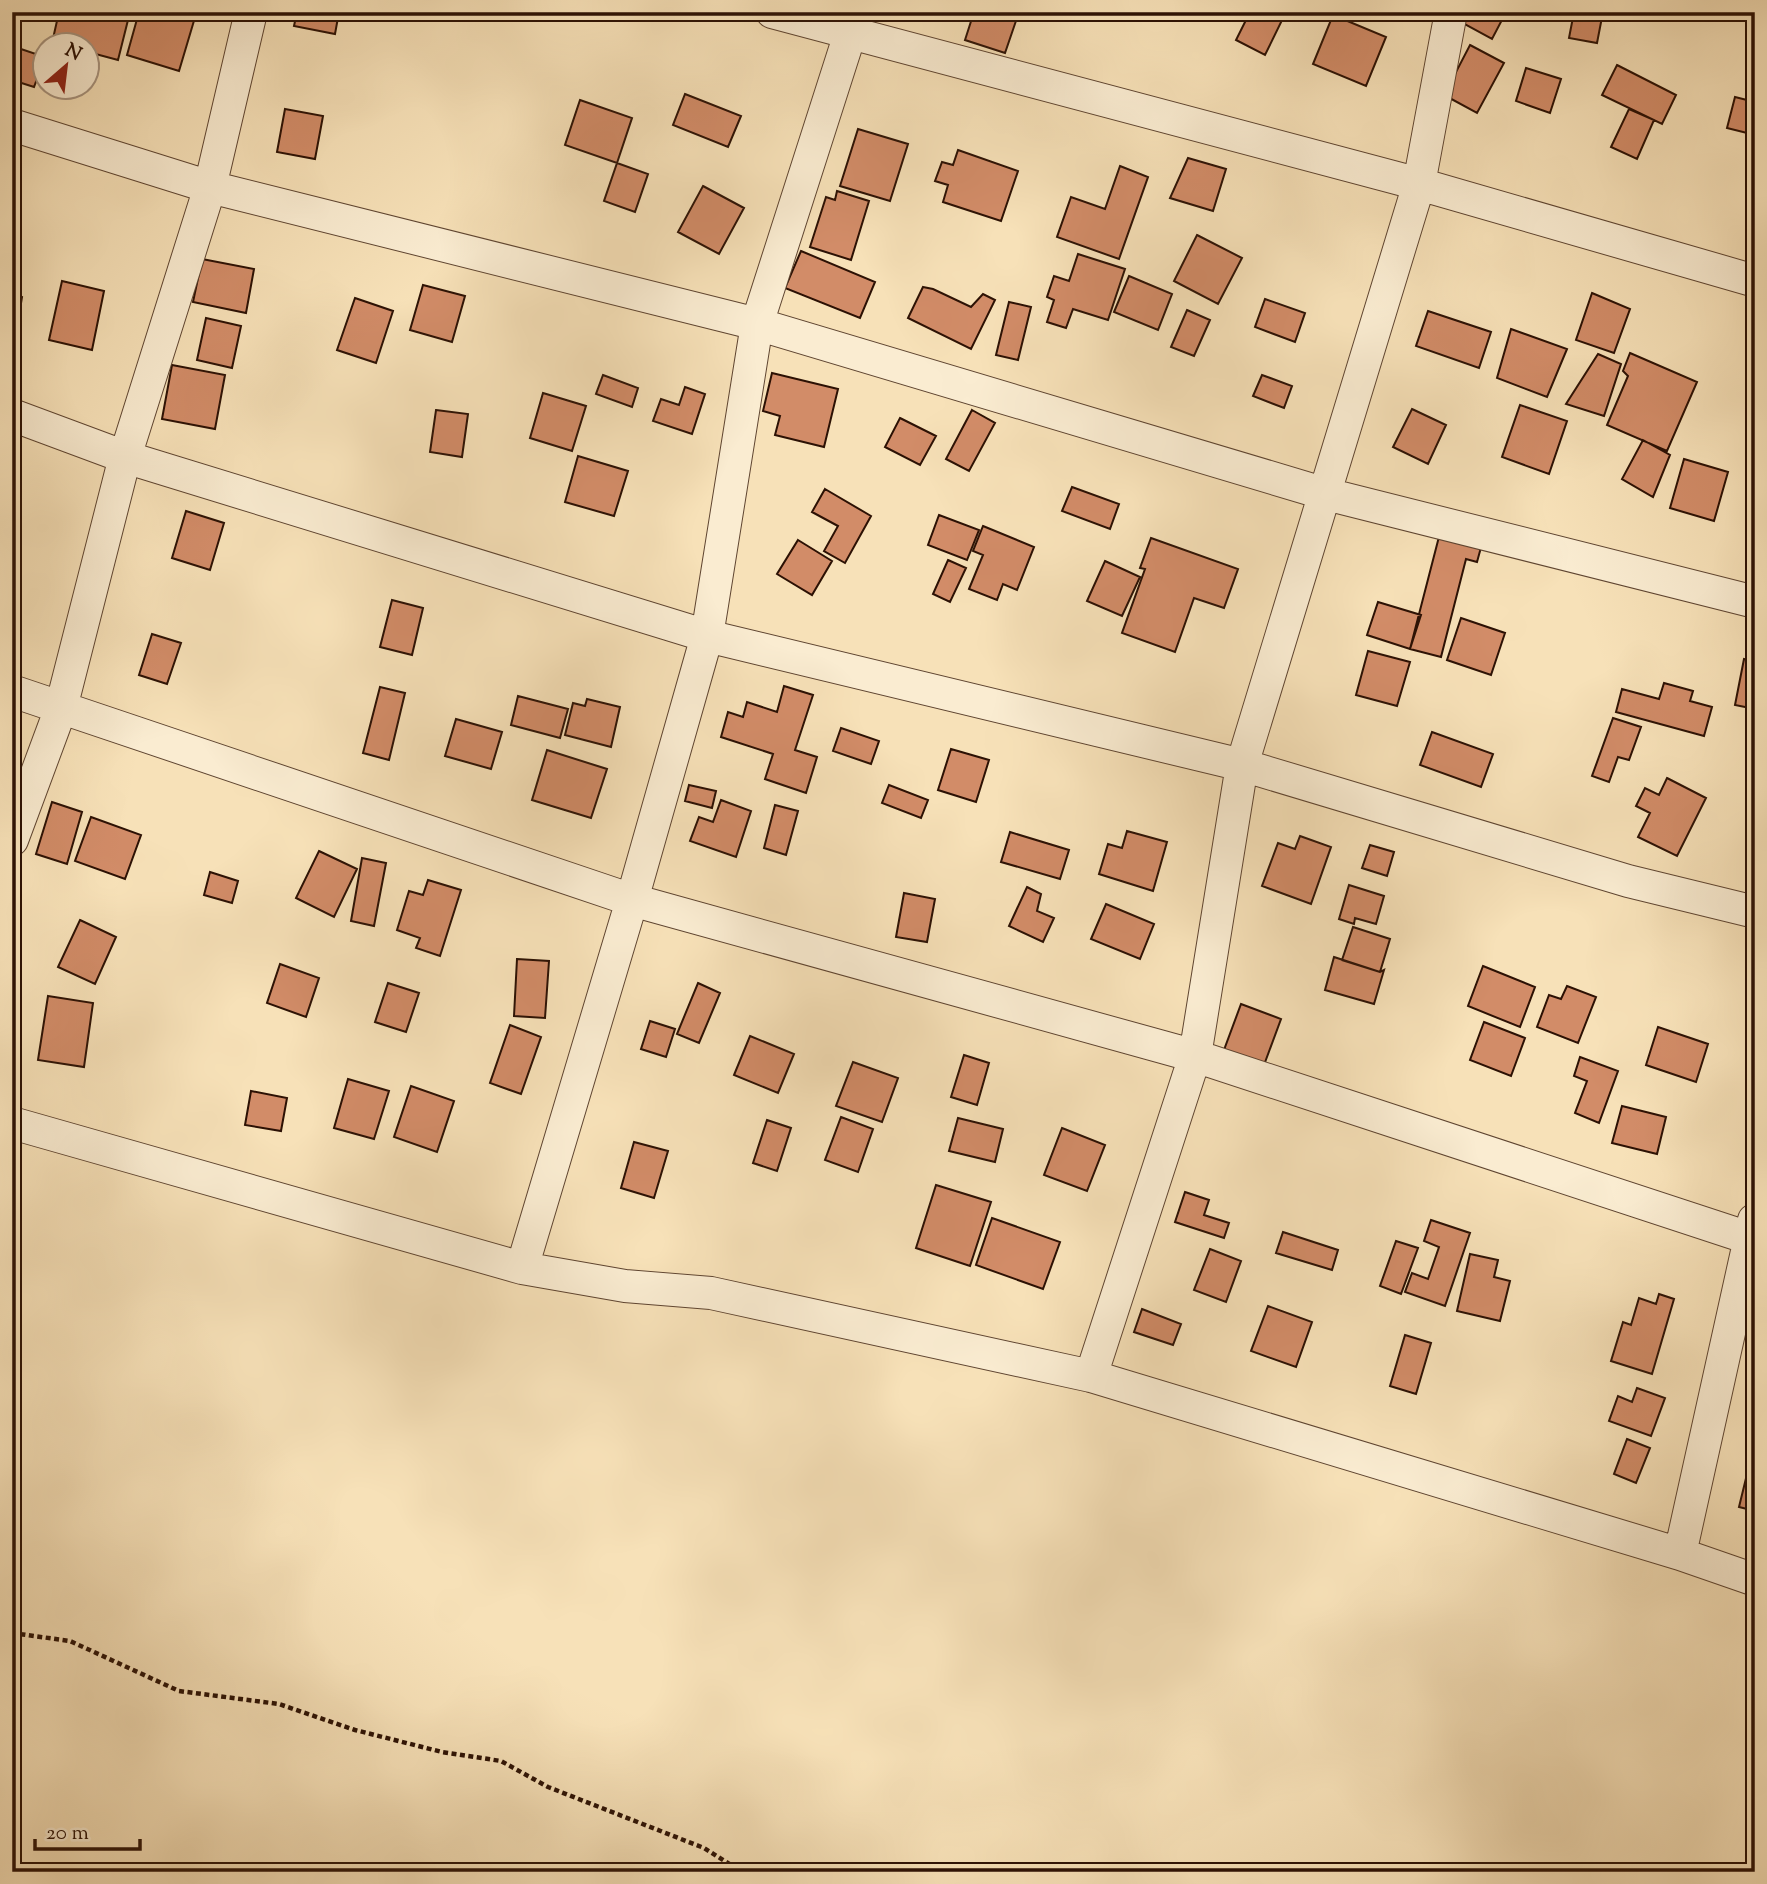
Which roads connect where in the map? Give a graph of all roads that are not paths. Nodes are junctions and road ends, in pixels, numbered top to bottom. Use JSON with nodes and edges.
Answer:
{"nodes":[{"id":1,"x":251,"y":12,"type":"edge"},
{"id":2,"x":772,"y":12,"type":"edge"},
{"id":3,"x":1451,"y":12,"type":"edge"},
{"id":4,"x":854,"y":23,"type":"edge"},
{"id":5,"x":12,"y":125,"type":"edge"},
{"id":6,"x":1419,"y":184,"type":"junction"},
{"id":7,"x":210,"y":187,"type":"junction"},
{"id":8,"x":1755,"y":281,"type":"edge"},
{"id":9,"x":757,"y":324,"type":"junction"},
{"id":10,"x":12,"y":415,"type":"edge"},
{"id":11,"x":125,"y":457,"type":"junction"},
{"id":12,"x":1326,"y":494,"type":"junction"},
{"id":13,"x":1755,"y":602,"type":"edge"},
{"id":14,"x":707,"y":636,"type":"junction"},
{"id":15,"x":12,"y":691,"type":"edge"},
{"id":16,"x":61,"y":708,"type":"junction"},
{"id":17,"x":1242,"y":765,"type":"junction"},
{"id":18,"x":12,"y":840,"type":"edge"},
{"id":19,"x":632,"y":900,"type":"junction"},
{"id":20,"x":1755,"y":912,"type":"edge"},
{"id":21,"x":1195,"y":1056,"type":"junction"},
{"id":22,"x":12,"y":1123,"type":"edge"},
{"id":23,"x":1753,"y":1232,"type":"edge"},
{"id":24,"x":522,"y":1268,"type":"junction"},
{"id":25,"x":1091,"y":1376,"type":"junction"},
{"id":26,"x":1680,"y":1554,"type":"junction"},
{"id":27,"x":1755,"y":1580,"type":"edge"}],
"edges":[{"from":1,"to":7,"type":"street"},
{"from":2,"to":4,"type":"street"},
{"from":3,"to":6,"type":"street"},
{"from":4,"to":6,"type":"street"},
{"from":4,"to":9,"type":"street"},
{"from":5,"to":7,"type":"street"},
{"from":6,"to":8,"type":"street"},
{"from":6,"to":12,"type":"street"},
{"from":7,"to":9,"type":"street"},
{"from":7,"to":11,"type":"street"},
{"from":9,"to":12,"type":"street"},
{"from":9,"to":14,"type":"street"},
{"from":10,"to":11,"type":"street"},
{"from":11,"to":14,"type":"street"},
{"from":11,"to":16,"type":"street"},
{"from":12,"to":13,"type":"street"},
{"from":12,"to":17,"type":"street"},
{"from":14,"to":17,"type":"street"},
{"from":14,"to":19,"type":"street"},
{"from":15,"to":16,"type":"street"},
{"from":16,"to":18,"type":"street"},
{"from":16,"to":19,"type":"street"},
{"from":17,"to":20,"type":"street"},
{"from":17,"to":21,"type":"street"},
{"from":19,"to":21,"type":"street"},
{"from":19,"to":24,"type":"street"},
{"from":21,"to":23,"type":"street"},
{"from":21,"to":25,"type":"street"},
{"from":22,"to":24,"type":"street"},
{"from":23,"to":26,"type":"street"},
{"from":24,"to":25,"type":"street"},
{"from":25,"to":26,"type":"street"},
{"from":26,"to":27,"type":"street"}]}
